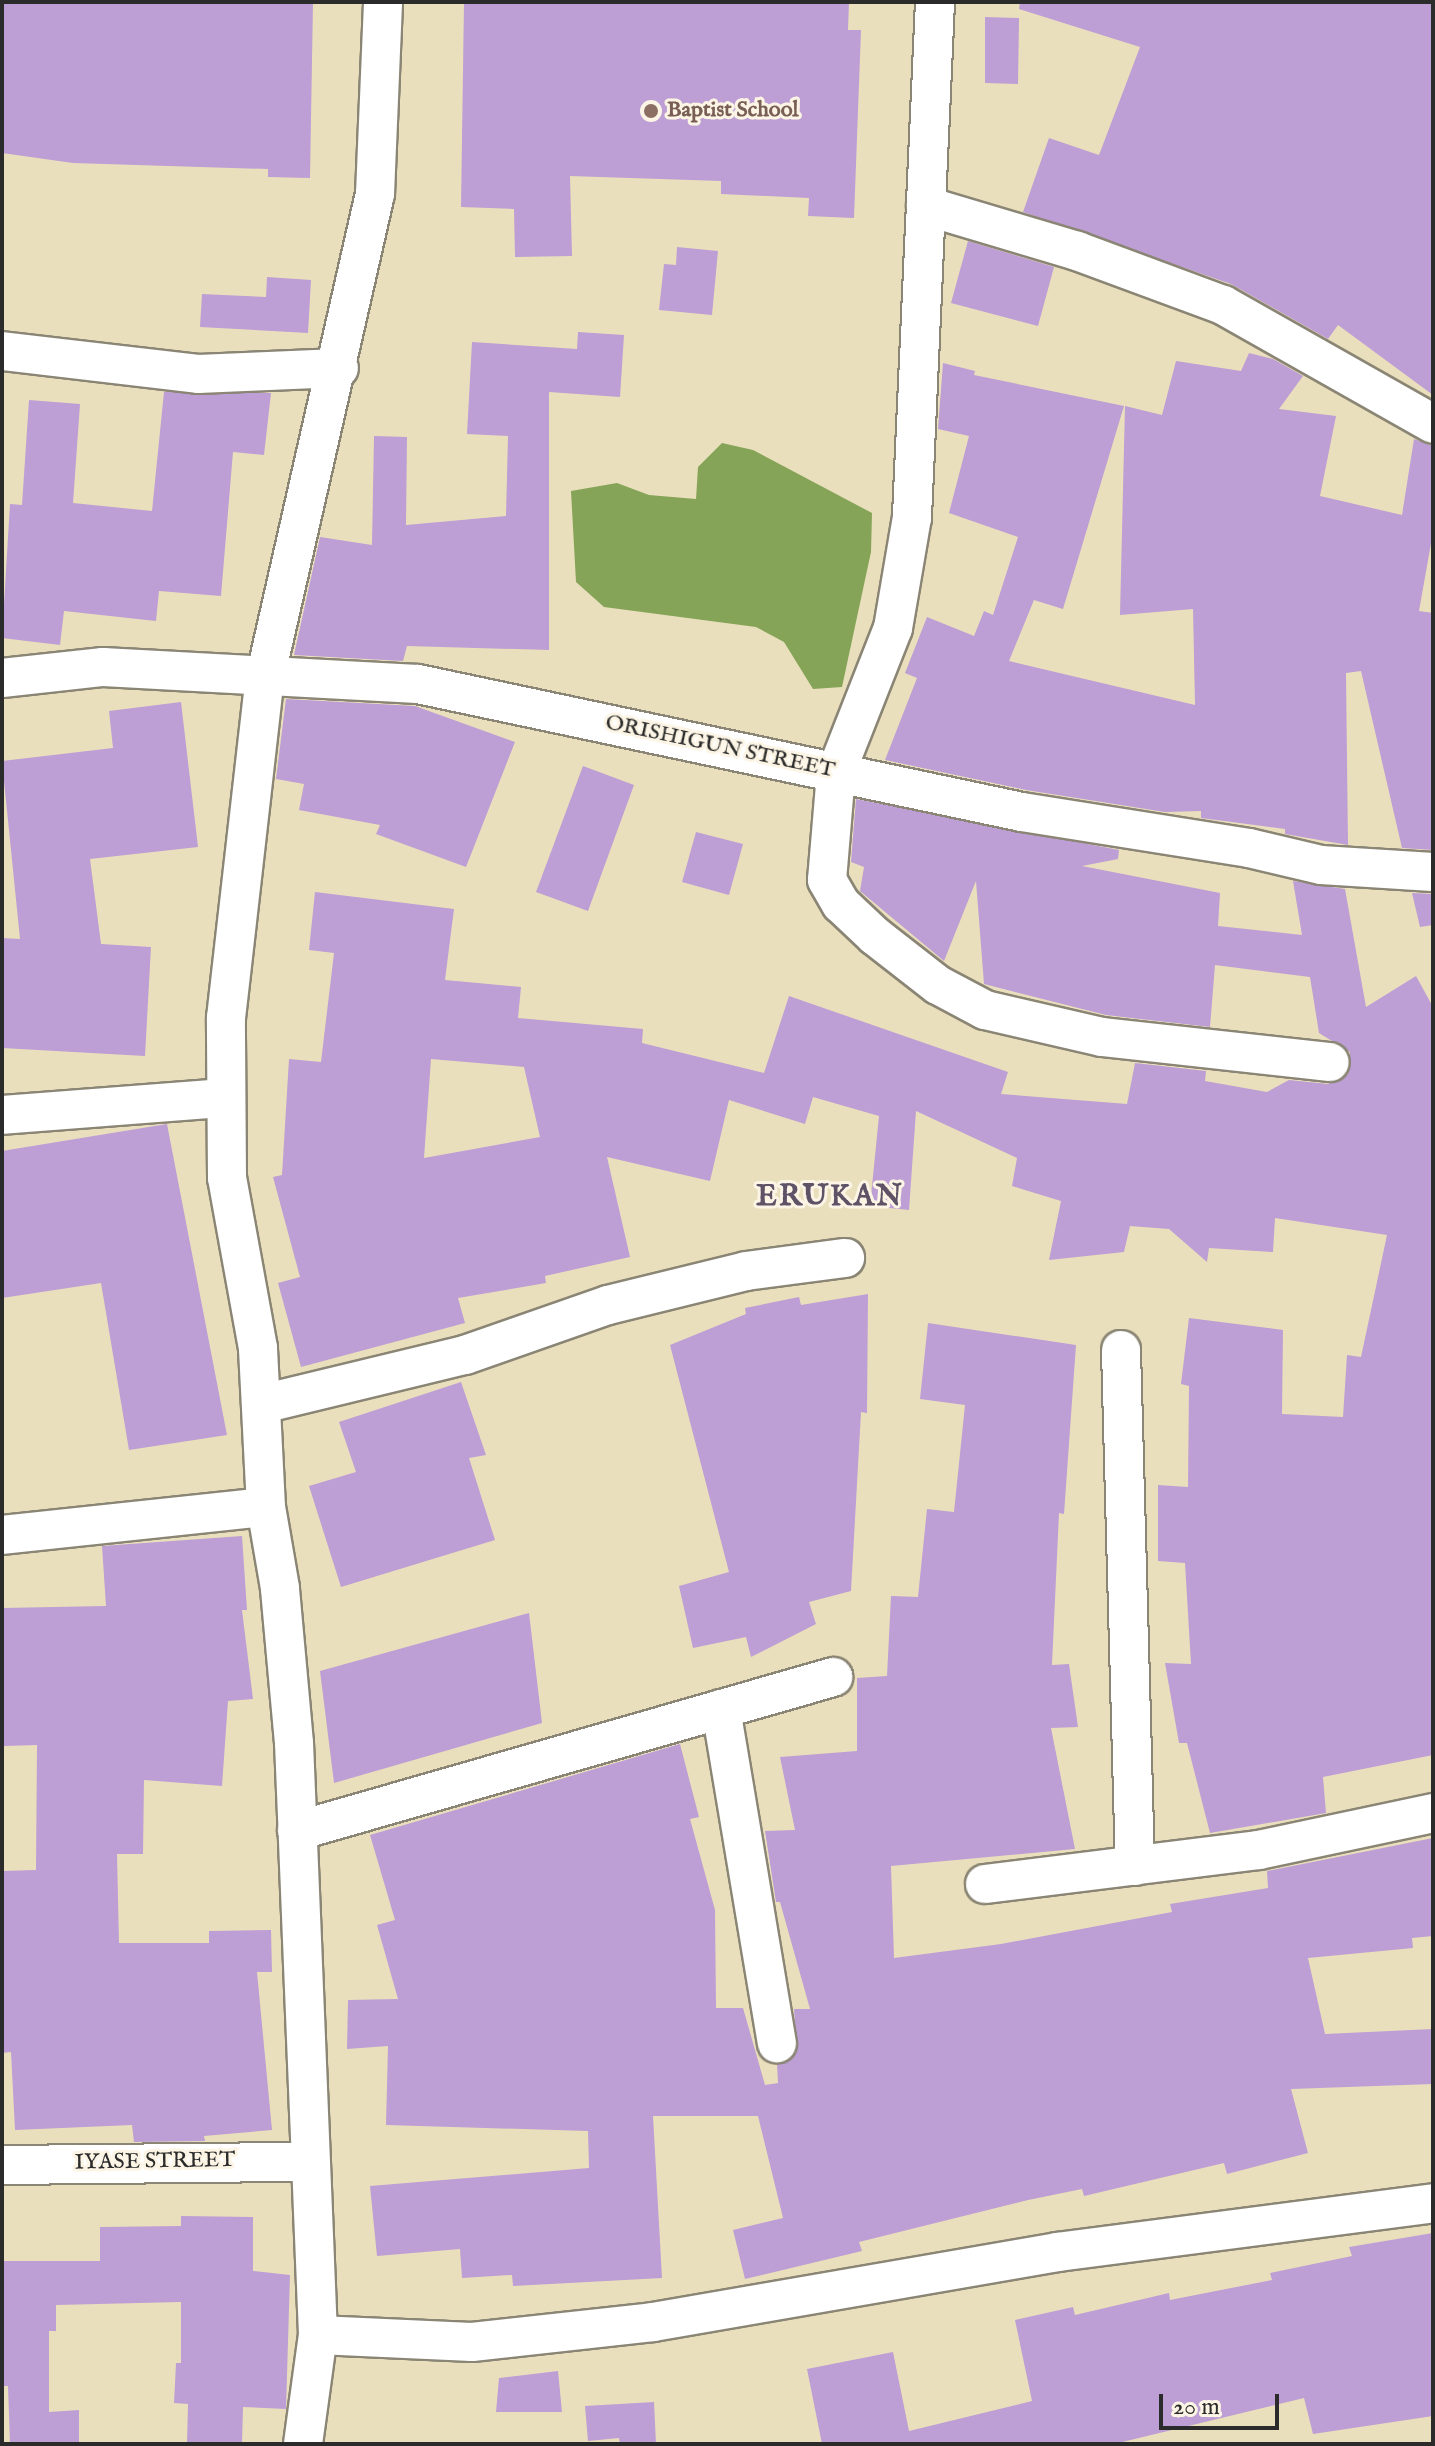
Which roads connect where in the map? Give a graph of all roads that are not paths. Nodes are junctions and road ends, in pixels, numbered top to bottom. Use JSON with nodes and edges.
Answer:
{"nodes":[{"id":1,"x":383,"y":2,"type":"edge"},
{"id":2,"x":935,"y":2,"type":"edge"},
{"id":3,"x":926,"y":206,"type":"junction"},
{"id":4,"x":2,"y":351,"type":"edge"},
{"id":5,"x":339,"y":368,"type":"junction"},
{"id":6,"x":1433,"y":424,"type":"edge"},
{"id":7,"x":2,"y":678,"type":"edge"},
{"id":8,"x":265,"y":678,"type":"junction"},
{"id":9,"x":836,"y":773,"type":"junction"},
{"id":10,"x":1433,"y":872,"type":"edge"},
{"id":11,"x":1330,"y":1062,"type":"dead end"},
{"id":12,"x":225,"y":1098,"type":"junction"},
{"id":13,"x":2,"y":1115,"type":"edge"},
{"id":14,"x":845,"y":1258,"type":"dead end"},
{"id":15,"x":1121,"y":1350,"type":"dead end"},
{"id":16,"x":262,"y":1404,"type":"junction"},
{"id":17,"x":266,"y":1507,"type":"junction"},
{"id":18,"x":2,"y":1535,"type":"edge"},
{"id":19,"x":833,"y":1677,"type":"dead end"},
{"id":20,"x":721,"y":1709,"type":"junction"},
{"id":21,"x":1433,"y":1813,"type":"edge"},
{"id":22,"x":297,"y":1831,"type":"junction"},
{"id":23,"x":1135,"y":1866,"type":"junction"},
{"id":24,"x":985,"y":1884,"type":"dead end"},
{"id":25,"x":777,"y":2043,"type":"dead end"},
{"id":26,"x":309,"y":2162,"type":"junction"},
{"id":27,"x":2,"y":2165,"type":"edge"},
{"id":28,"x":1433,"y":2203,"type":"edge"},
{"id":29,"x":318,"y":2335,"type":"junction"},
{"id":30,"x":303,"y":2444,"type":"edge"}],
"edges":[{"from":1,"to":5,"type":"street"},
{"from":2,"to":3,"type":"street"},
{"from":3,"to":6,"type":"street"},
{"from":3,"to":9,"type":"street"},
{"from":4,"to":5,"type":"street"},
{"from":5,"to":8,"type":"street"},
{"from":7,"to":8,"type":"street","name":"ORISHIGUN STREET"},
{"from":8,"to":9,"type":"street","name":"ORISHIGUN STREET"},
{"from":8,"to":12,"type":"street"},
{"from":9,"to":10,"type":"street","name":"ORISHIGUN STREET"},
{"from":9,"to":11,"type":"street"},
{"from":12,"to":13,"type":"street"},
{"from":12,"to":16,"type":"street"},
{"from":14,"to":16,"type":"street"},
{"from":15,"to":23,"type":"street"},
{"from":16,"to":17,"type":"street"},
{"from":17,"to":18,"type":"street"},
{"from":17,"to":22,"type":"street"},
{"from":19,"to":20,"type":"street"},
{"from":20,"to":22,"type":"street"},
{"from":20,"to":25,"type":"street"},
{"from":21,"to":23,"type":"street"},
{"from":22,"to":26,"type":"street"},
{"from":23,"to":24,"type":"street"},
{"from":26,"to":27,"type":"street","name":"IYASE STREET"},
{"from":26,"to":29,"type":"street"},
{"from":28,"to":29,"type":"street"},
{"from":29,"to":30,"type":"street"}]}
